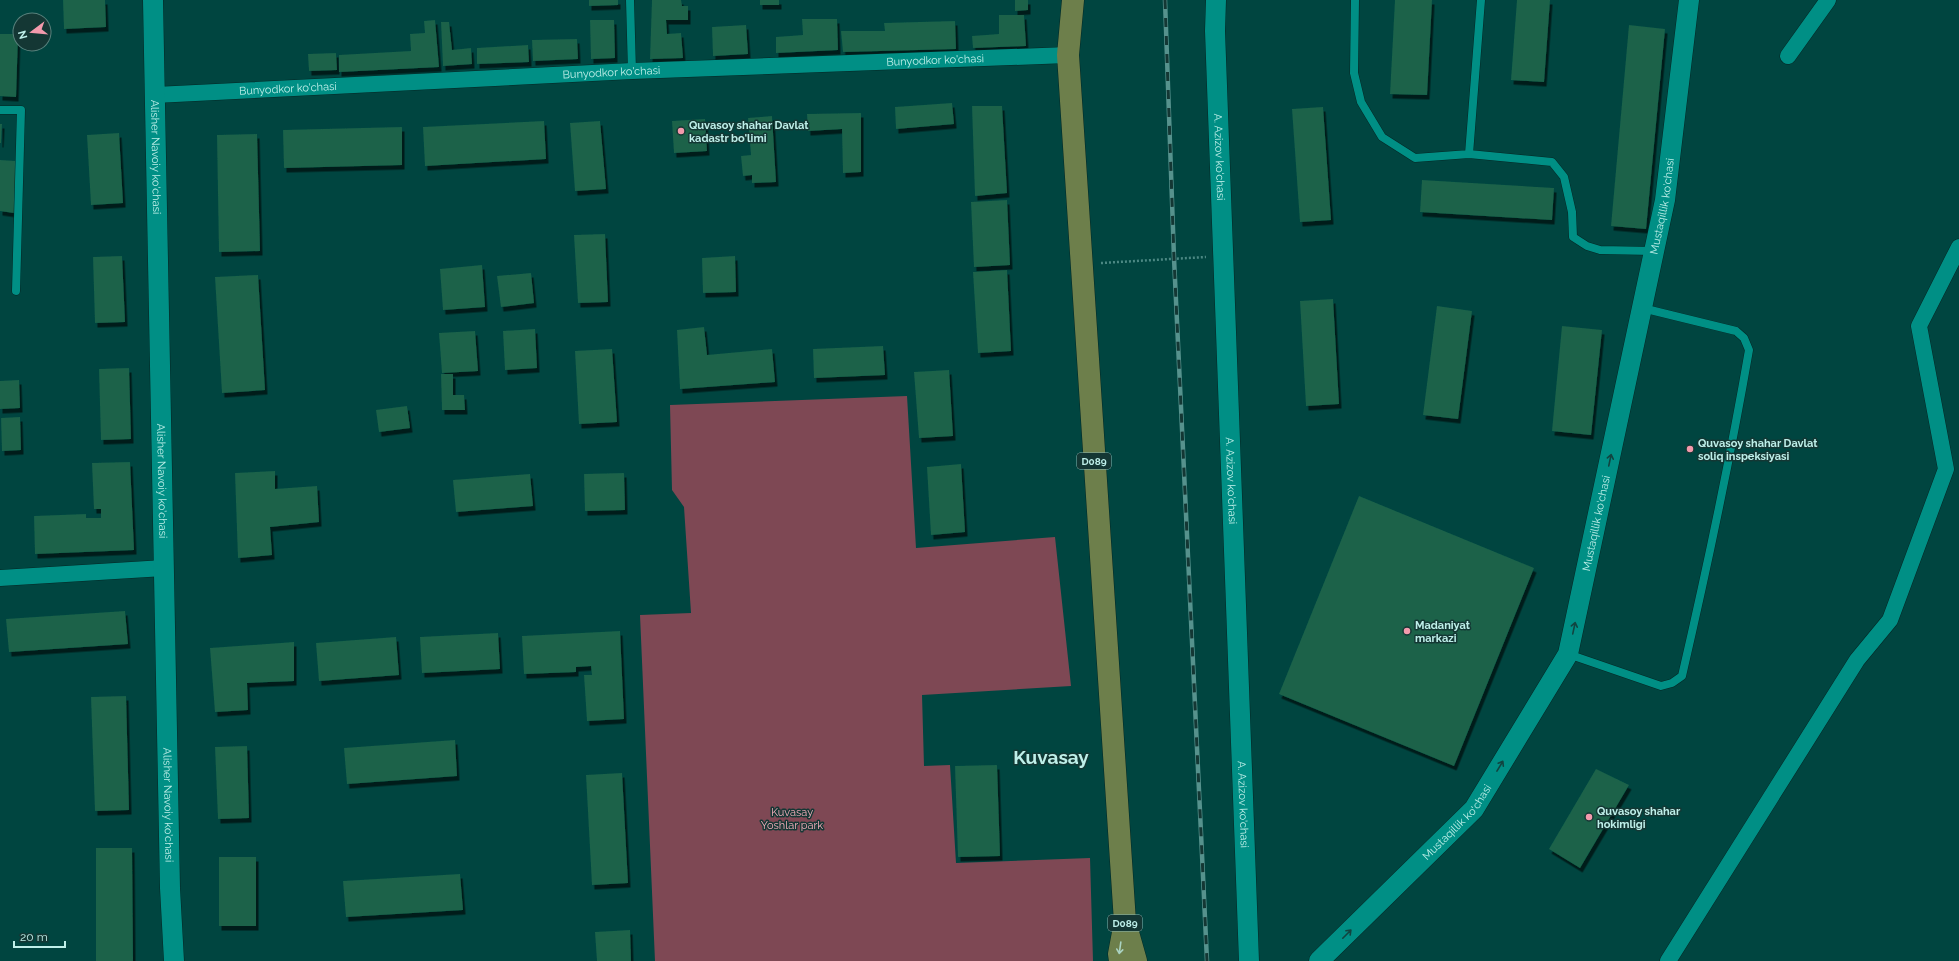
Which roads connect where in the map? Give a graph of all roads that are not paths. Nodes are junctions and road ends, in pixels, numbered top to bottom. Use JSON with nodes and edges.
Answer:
{"nodes":[{"id":1,"x":153,"y":0,"type":"edge"},
{"id":2,"x":630,"y":0,"type":"edge"},
{"id":3,"x":1073,"y":0,"type":"edge"},
{"id":4,"x":1216,"y":0,"type":"edge"},
{"id":5,"x":1355,"y":0,"type":"edge"},
{"id":6,"x":1481,"y":0,"type":"edge"},
{"id":7,"x":1689,"y":0,"type":"edge"},
{"id":8,"x":1828,"y":0,"type":"edge"},
{"id":9,"x":1068,"y":55,"type":"junction"},
{"id":10,"x":1788,"y":56,"type":"dead end"},
{"id":11,"x":632,"y":71,"type":"junction"},
{"id":12,"x":154,"y":95,"type":"junction"},
{"id":13,"x":0,"y":110,"type":"edge"},
{"id":14,"x":1469,"y":154,"type":"junction"},
{"id":15,"x":1959,"y":247,"type":"edge"},
{"id":16,"x":1654,"y":251,"type":"junction"},
{"id":17,"x":16,"y":291,"type":"dead end"},
{"id":18,"x":1642,"y":308,"type":"junction"},
{"id":19,"x":164,"y":568,"type":"junction"},
{"id":20,"x":0,"y":578,"type":"edge"},
{"id":21,"x":1568,"y":654,"type":"junction"},
{"id":22,"x":1125,"y":922,"type":"junction"},
{"id":23,"x":174,"y":961,"type":"edge"},
{"id":24,"x":1120,"y":961,"type":"edge"},
{"id":25,"x":1136,"y":961,"type":"edge"},
{"id":26,"x":1249,"y":961,"type":"edge"},
{"id":27,"x":1319,"y":961,"type":"edge"},
{"id":28,"x":1668,"y":961,"type":"edge"}],
"edges":[{"from":1,"to":12,"type":"street","name":"Alisher Navoiy ko'chasi"},
{"from":2,"to":11,"type":"lane"},
{"from":3,"to":9,"type":"main road","number":"D089"},
{"from":4,"to":26,"type":"street","name":"A. Azizov ko'chasi"},
{"from":5,"to":14,"type":"lane"},
{"from":6,"to":14,"type":"lane"},
{"from":7,"to":16,"type":"street","name":"Mustaqillik ko'chasi"},
{"from":8,"to":10,"type":"street"},
{"from":9,"to":11,"type":"street","name":"Bunyodkor ko'chasi"},
{"from":9,"to":22,"type":"main road","number":"D089"},
{"from":11,"to":12,"type":"street","name":"Bunyodkor ko'chasi"},
{"from":12,"to":19,"type":"street","name":"Alisher Navoiy ko'chasi"},
{"from":13,"to":17,"type":"lane"},
{"from":14,"to":16,"type":"lane"},
{"from":15,"to":28,"type":"street"},
{"from":16,"to":18,"type":"street","name":"Mustaqillik ko'chasi"},
{"from":21,"to":18,"type":"street","name":"Mustaqillik ko'chasi","one_way":true},
{"from":18,"to":21,"type":"lane"},
{"from":19,"to":20,"type":"street"},
{"from":19,"to":23,"type":"street","name":"Alisher Navoiy ko'chasi"},
{"from":27,"to":21,"type":"street","name":"Mustaqillik ko'chasi","one_way":true},
{"from":22,"to":24,"type":"main road","number":"D089","one_way":true},
{"from":22,"to":25,"type":"main road","number":"D089"}]}
